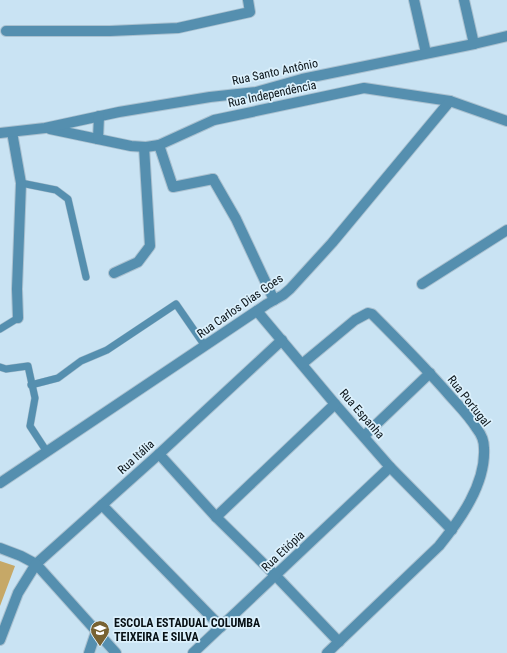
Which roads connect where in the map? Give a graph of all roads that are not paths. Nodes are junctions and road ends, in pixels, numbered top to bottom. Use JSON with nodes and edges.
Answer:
{"nodes":[{"id":1,"x":248,"y":0,"type":"edge"},
{"id":2,"x":414,"y":0,"type":"edge"},
{"id":3,"x":464,"y":0,"type":"edge"},
{"id":4,"x":6,"y":31,"type":"dead end"},
{"id":5,"x":507,"y":36,"type":"edge"},
{"id":6,"x":474,"y":44,"type":"junction"},
{"id":7,"x":426,"y":53,"type":"junction"},
{"id":8,"x":450,"y":101,"type":"junction"},
{"id":9,"x":99,"y":116,"type":"junction"},
{"id":10,"x":507,"y":121,"type":"edge"},
{"id":11,"x":45,"y":128,"type":"junction"},
{"id":12,"x":12,"y":132,"type":"junction"},
{"id":13,"x":0,"y":133,"type":"edge"},
{"id":14,"x":98,"y":139,"type":"junction"},
{"id":15,"x":159,"y":145,"type":"junction"},
{"id":16,"x":144,"y":147,"type":"junction"},
{"id":17,"x":21,"y":183,"type":"junction"},
{"id":18,"x":507,"y":230,"type":"edge"},
{"id":19,"x":114,"y":272,"type":"dead end"},
{"id":20,"x":86,"y":277,"type":"dead end"},
{"id":21,"x":422,"y":284,"type":"dead end"},
{"id":22,"x":274,"y":300,"type":"junction"},
{"id":23,"x":256,"y":311,"type":"junction"},
{"id":24,"x":18,"y":318,"type":"joint"},
{"id":25,"x":0,"y":329,"type":"edge"},
{"id":26,"x":282,"y":340,"type":"junction"},
{"id":27,"x":205,"y":346,"type":"junction"},
{"id":28,"x":302,"y":364,"type":"junction"},
{"id":29,"x":0,"y":367,"type":"edge"},
{"id":30,"x":430,"y":373,"type":"junction"},
{"id":31,"x":32,"y":385,"type":"junction"},
{"id":32,"x":335,"y":404,"type":"junction"},
{"id":33,"x":364,"y":436,"type":"junction"},
{"id":34,"x":47,"y":452,"type":"junction"},
{"id":35,"x":159,"y":454,"type":"junction"},
{"id":36,"x":390,"y":467,"type":"junction"},
{"id":37,"x":0,"y":483,"type":"edge"},
{"id":38,"x":102,"y":505,"type":"junction"},
{"id":39,"x":216,"y":517,"type":"junction"},
{"id":40,"x":452,"y":530,"type":"junction"},
{"id":41,"x":0,"y":548,"type":"edge"},
{"id":42,"x":36,"y":564,"type":"junction"},
{"id":43,"x":276,"y":576,"type":"junction"},
{"id":44,"x":2,"y":623,"type":"edge"},
{"id":45,"x":221,"y":627,"type":"junction"},
{"id":46,"x":96,"y":632,"type":"junction"},
{"id":47,"x":0,"y":640,"type":"edge"},
{"id":48,"x":339,"y":642,"type":"junction"},
{"id":49,"x":89,"y":653,"type":"edge"},
{"id":50,"x":116,"y":653,"type":"edge"},
{"id":51,"x":193,"y":653,"type":"edge"},
{"id":52,"x":327,"y":653,"type":"edge"}],
"edges":[{"from":1,"to":4,"type":"street"},
{"from":2,"to":7,"type":"street"},
{"from":3,"to":6,"type":"street"},
{"from":5,"to":6,"type":"street","name":"Rua Santo Antônio"},
{"from":6,"to":7,"type":"street","name":"Rua Santo Antônio"},
{"from":7,"to":9,"type":"street","name":"Rua Santo Antônio"},
{"from":8,"to":10,"type":"street","name":"Rua Independência"},
{"from":8,"to":15,"type":"street","name":"Rua Independência"},
{"from":8,"to":22,"type":"street","name":"Rua Carlos Dias Goes"},
{"from":9,"to":11,"type":"street","name":"Rua Santo Antônio"},
{"from":9,"to":14,"type":"street"},
{"from":11,"to":12,"type":"street","name":"Rua Santo Antônio"},
{"from":11,"to":14,"type":"street","name":"Rua Independência"},
{"from":12,"to":13,"type":"street","name":"Rua Santo Antônio"},
{"from":12,"to":17,"type":"street"},
{"from":14,"to":16,"type":"street","name":"Rua Independência"},
{"from":15,"to":16,"type":"street","name":"Rua Independência"},
{"from":15,"to":22,"type":"street"},
{"from":16,"to":19,"type":"street"},
{"from":17,"to":20,"type":"lane"},
{"from":17,"to":24,"type":"street"},
{"from":18,"to":21,"type":"street"},
{"from":22,"to":23,"type":"street","name":"Rua Carlos Dias Goes"},
{"from":23,"to":26,"type":"street","name":"Rua Espanha"},
{"from":23,"to":27,"type":"street","name":"Rua Carlos Dias Goes"},
{"from":24,"to":25,"type":"lane"},
{"from":26,"to":28,"type":"street","name":"Rua Espanha"},
{"from":26,"to":35,"type":"street","name":"Rua Itália"},
{"from":27,"to":31,"type":"lane"},
{"from":27,"to":34,"type":"street","name":"Rua Carlos Dias Goes"},
{"from":28,"to":30,"type":"street","name":"Rua Portugal"},
{"from":28,"to":32,"type":"street","name":"Rua Espanha"},
{"from":29,"to":31,"type":"lane"},
{"from":30,"to":33,"type":"street"},
{"from":30,"to":40,"type":"street","name":"Rua Portugal"},
{"from":31,"to":34,"type":"lane"},
{"from":32,"to":33,"type":"street","name":"Rua Espanha"},
{"from":32,"to":39,"type":"street"},
{"from":33,"to":36,"type":"street","name":"Rua Espanha"},
{"from":34,"to":37,"type":"street","name":"Rua Carlos Dias Goes"},
{"from":35,"to":38,"type":"street","name":"Rua Itália"},
{"from":35,"to":39,"type":"street"},
{"from":36,"to":40,"type":"street","name":"Rua Espanha"},
{"from":36,"to":43,"type":"street","name":"Rua Etiópia"},
{"from":38,"to":42,"type":"street","name":"Rua Itália"},
{"from":38,"to":45,"type":"street"},
{"from":39,"to":43,"type":"street"},
{"from":40,"to":48,"type":"street","name":"Rua Portugal"},
{"from":41,"to":42,"type":"street"},
{"from":42,"to":44,"type":"street","name":"Rua Itália"},
{"from":42,"to":46,"type":"street"},
{"from":43,"to":45,"type":"street","name":"Rua Etiópia"},
{"from":43,"to":48,"type":"street"},
{"from":44,"to":47,"type":"street","name":"Rua Itália"},
{"from":45,"to":51,"type":"street","name":"Rua Etiópia"},
{"from":46,"to":49,"type":"street"},
{"from":46,"to":50,"type":"street"},
{"from":48,"to":52,"type":"street","name":"Rua Portugal"}]}
